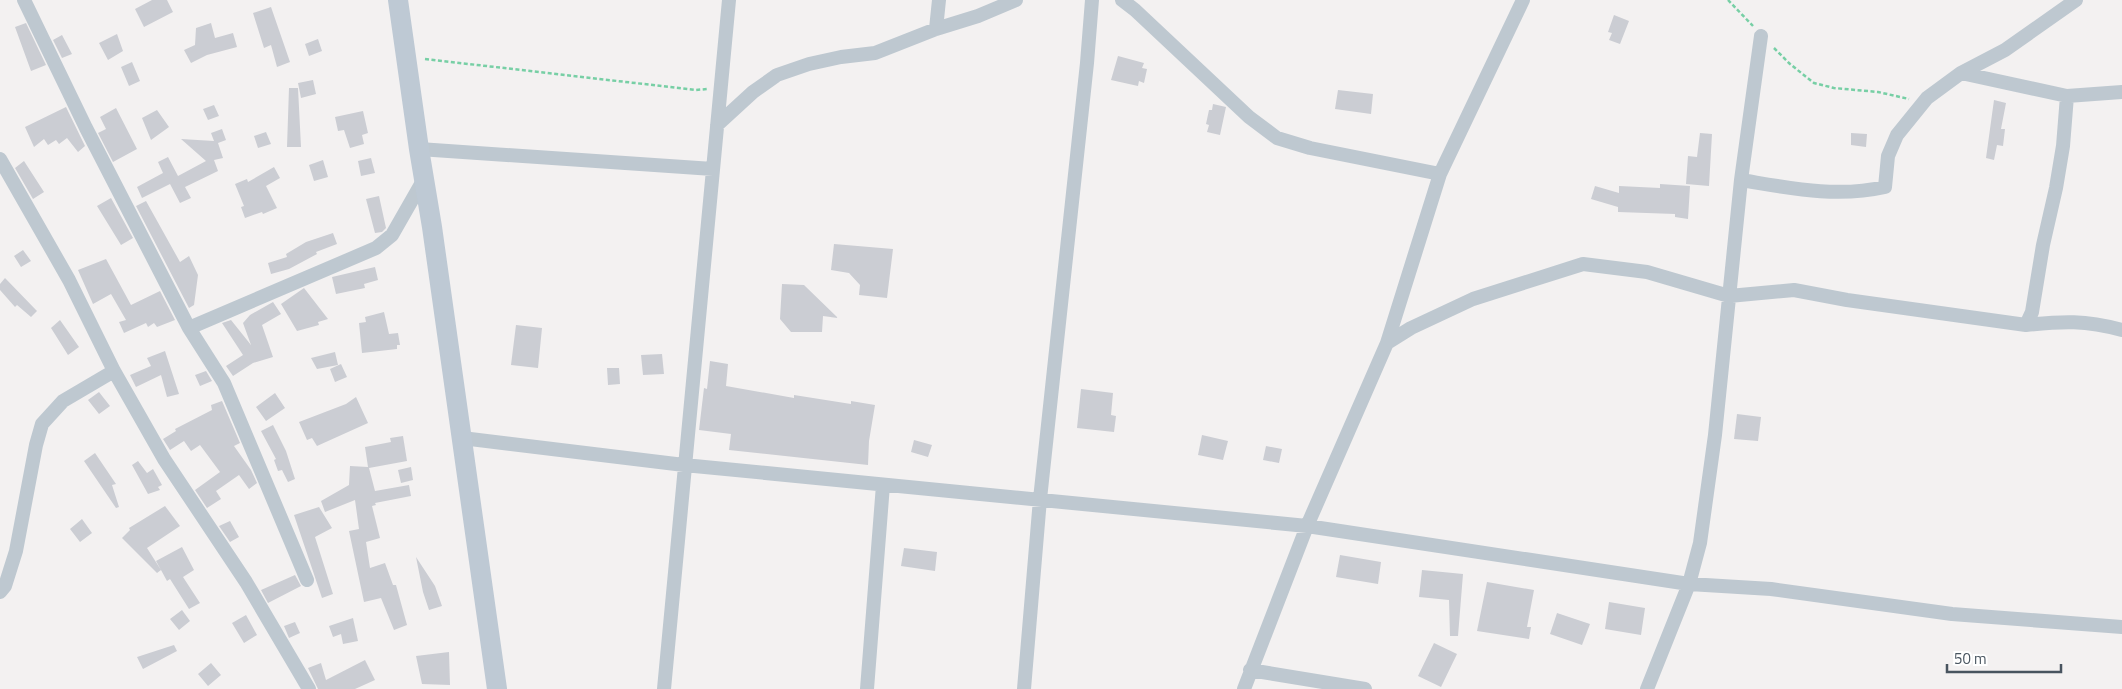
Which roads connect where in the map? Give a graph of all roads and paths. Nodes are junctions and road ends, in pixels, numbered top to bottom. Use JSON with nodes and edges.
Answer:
{"nodes":[{"id":1,"x":24,"y":0,"type":"edge"},
{"id":2,"x":398,"y":0,"type":"edge"},
{"id":3,"x":728,"y":0,"type":"edge"},
{"id":4,"x":939,"y":0,"type":"edge"},
{"id":5,"x":1016,"y":0,"type":"edge"},
{"id":6,"x":1092,"y":0,"type":"edge"},
{"id":7,"x":1122,"y":0,"type":"edge"},
{"id":8,"x":1523,"y":0,"type":"edge"},
{"id":9,"x":1728,"y":0,"type":"edge"},
{"id":10,"x":2076,"y":0,"type":"edge"},
{"id":11,"x":936,"y":29,"type":"junction"},
{"id":12,"x":1761,"y":36,"type":"junction"},
{"id":13,"x":406,"y":57,"type":"junction"},
{"id":14,"x":1961,"y":74,"type":"junction"},
{"id":15,"x":721,"y":88,"type":"junction"},
{"id":16,"x":2122,"y":92,"type":"edge"},
{"id":17,"x":2067,"y":96,"type":"junction"},
{"id":18,"x":1927,"y":98,"type":"junction"},
{"id":19,"x":717,"y":125,"type":"junction"},
{"id":20,"x":419,"y":149,"type":"junction"},
{"id":21,"x":0,"y":159,"type":"edge"},
{"id":22,"x":714,"y":170,"type":"junction"},
{"id":23,"x":1440,"y":174,"type":"junction"},
{"id":24,"x":424,"y":179,"type":"junction"},
{"id":25,"x":1741,"y":180,"type":"junction"},
{"id":26,"x":1729,"y":296,"type":"junction"},
{"id":27,"x":2026,"y":325,"type":"junction"},
{"id":28,"x":189,"y":328,"type":"junction"},
{"id":29,"x":2122,"y":330,"type":"edge"},
{"id":30,"x":1386,"y":343,"type":"junction"},
{"id":31,"x":114,"y":371,"type":"junction"},
{"id":32,"x":462,"y":438,"type":"junction"},
{"id":33,"x":684,"y":466,"type":"junction"},
{"id":34,"x":884,"y":485,"type":"junction"},
{"id":35,"x":1040,"y":499,"type":"junction"},
{"id":36,"x":1307,"y":526,"type":"junction"},
{"id":37,"x":307,"y":580,"type":"dead end"},
{"id":38,"x":1689,"y":584,"type":"junction"},
{"id":39,"x":0,"y":592,"type":"edge"},
{"id":40,"x":2122,"y":627,"type":"edge"},
{"id":41,"x":1250,"y":670,"type":"junction"},
{"id":42,"x":309,"y":689,"type":"edge"},
{"id":43,"x":497,"y":689,"type":"edge"},
{"id":44,"x":664,"y":689,"type":"edge"},
{"id":45,"x":866,"y":689,"type":"edge"},
{"id":46,"x":1024,"y":689,"type":"edge"},
{"id":47,"x":1244,"y":689,"type":"edge"},
{"id":48,"x":1365,"y":689,"type":"edge"},
{"id":49,"x":1647,"y":689,"type":"edge"}],
"edges":[{"from":1,"to":28,"type":"street"},
{"from":2,"to":13,"type":"main road"},
{"from":3,"to":15,"type":"street"},
{"from":4,"to":11,"type":"street"},
{"from":5,"to":11,"type":"street"},
{"from":6,"to":35,"type":"street"},
{"from":7,"to":23,"type":"street"},
{"from":8,"to":23,"type":"street"},
{"from":9,"to":12,"type":"path"},
{"from":10,"to":14,"type":"street"},
{"from":11,"to":19,"type":"street"},
{"from":12,"to":18,"type":"path"},
{"from":12,"to":25,"type":"street"},
{"from":13,"to":15,"type":"path"},
{"from":13,"to":20,"type":"main road"},
{"from":14,"to":17,"type":"street"},
{"from":14,"to":18,"type":"street"},
{"from":15,"to":19,"type":"street"},
{"from":16,"to":17,"type":"street"},
{"from":17,"to":27,"type":"street"},
{"from":18,"to":25,"type":"street"},
{"from":19,"to":22,"type":"street"},
{"from":20,"to":22,"type":"street"},
{"from":20,"to":24,"type":"main road"},
{"from":21,"to":31,"type":"street"},
{"from":22,"to":33,"type":"street"},
{"from":23,"to":30,"type":"street"},
{"from":24,"to":28,"type":"street"},
{"from":24,"to":32,"type":"main road"},
{"from":25,"to":26,"type":"street"},
{"from":26,"to":27,"type":"street"},
{"from":26,"to":30,"type":"street"},
{"from":26,"to":38,"type":"street"},
{"from":27,"to":29,"type":"street"},
{"from":28,"to":37,"type":"street"},
{"from":30,"to":36,"type":"street"},
{"from":31,"to":39,"type":"street"},
{"from":31,"to":42,"type":"street"},
{"from":32,"to":33,"type":"street"},
{"from":32,"to":43,"type":"main road"},
{"from":33,"to":34,"type":"street"},
{"from":33,"to":44,"type":"street"},
{"from":34,"to":35,"type":"street"},
{"from":34,"to":45,"type":"street"},
{"from":35,"to":36,"type":"street"},
{"from":35,"to":46,"type":"street"},
{"from":36,"to":38,"type":"street"},
{"from":36,"to":41,"type":"street"},
{"from":38,"to":40,"type":"street"},
{"from":38,"to":49,"type":"street"},
{"from":41,"to":47,"type":"street"},
{"from":41,"to":48,"type":"street"}]}
